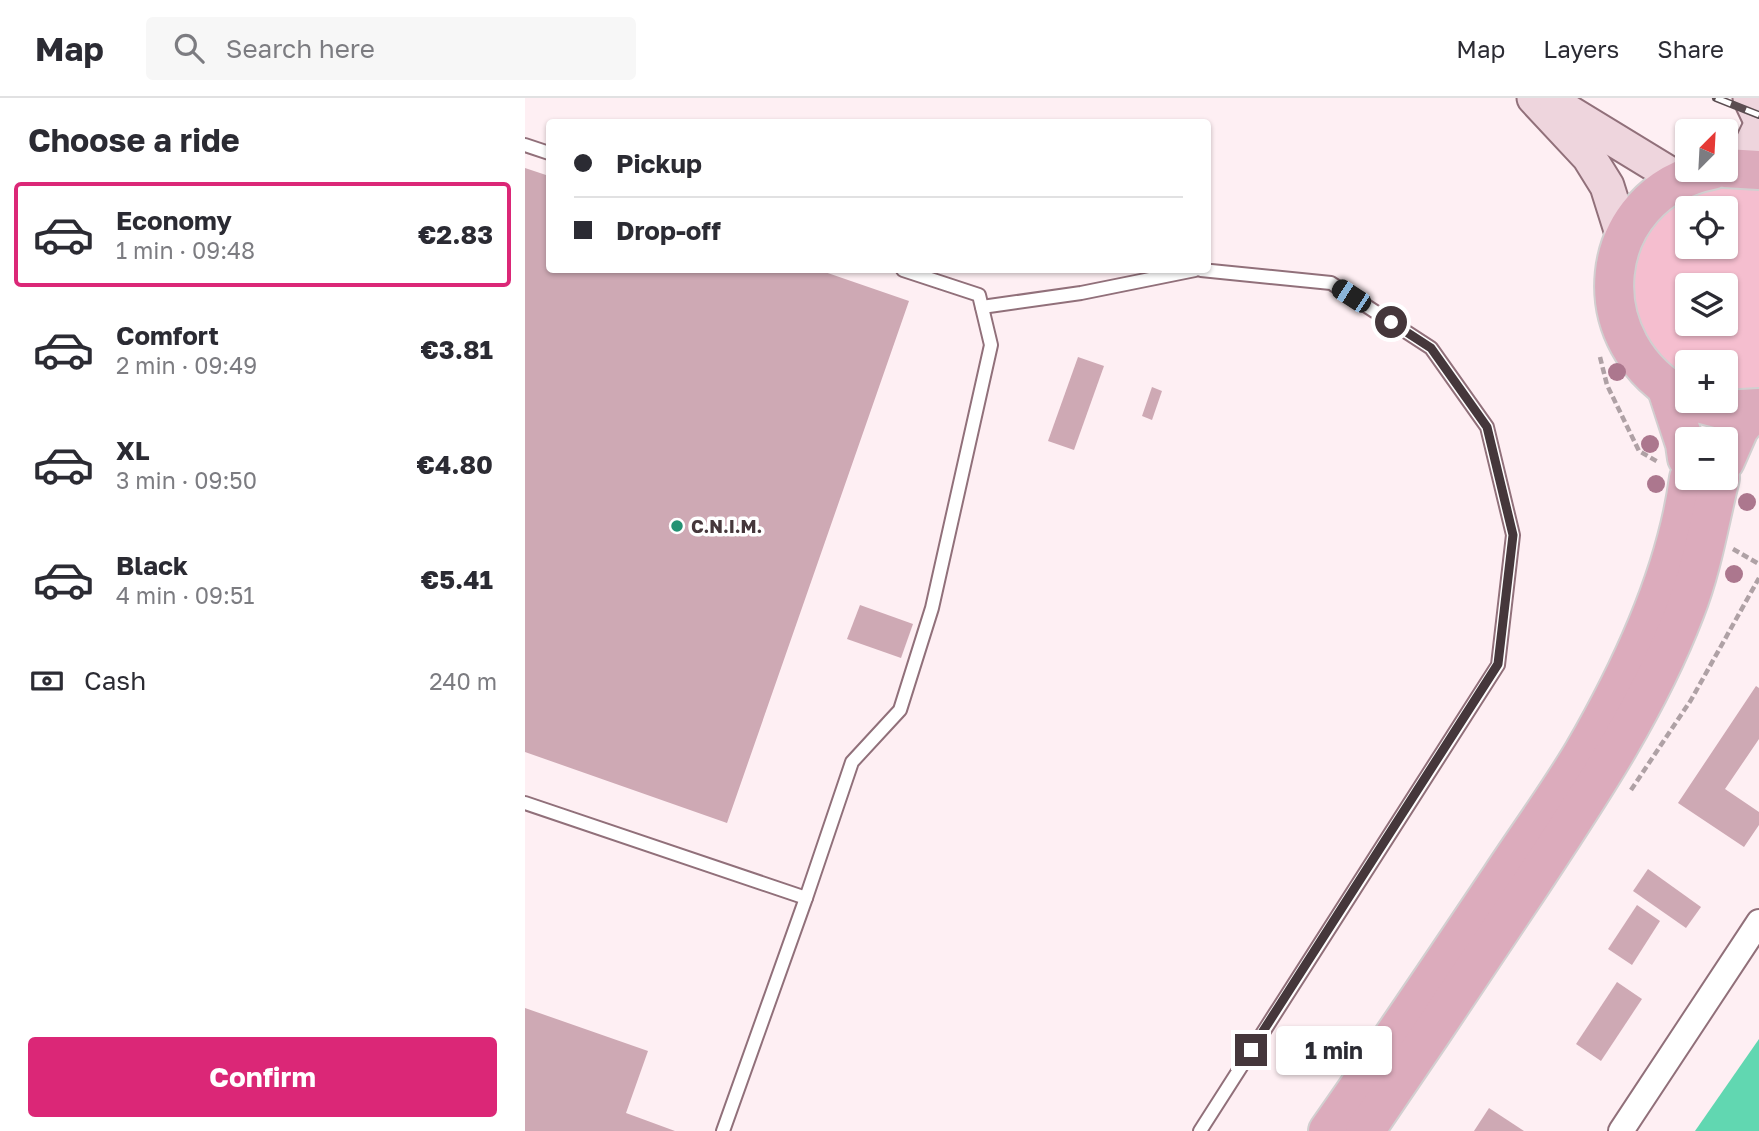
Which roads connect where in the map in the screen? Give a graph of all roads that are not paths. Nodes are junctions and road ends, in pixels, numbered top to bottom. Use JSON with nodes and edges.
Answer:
{"nodes":[{"id":1,"x":1534,"y":98,"type":"edge"},
{"id":2,"x":1546,"y":98,"type":"edge"},
{"id":3,"x":1756,"y":109,"type":"edge"},
{"id":4,"x":525,"y":145,"type":"edge"},
{"id":5,"x":1675,"y":151,"type":"edge"},
{"id":6,"x":546,"y":152,"type":"edge"},
{"id":7,"x":1738,"y":161,"type":"edge"},
{"id":8,"x":1690,"y":182,"type":"edge"},
{"id":9,"x":1624,"y":240,"type":"junction"},
{"id":10,"x":1211,"y":271,"type":"edge"},
{"id":11,"x":911,"y":273,"type":"edge"},
{"id":12,"x":1180,"y":273,"type":"edge"},
{"id":13,"x":982,"y":307,"type":"junction"},
{"id":14,"x":1675,"y":392,"type":"edge"},
{"id":15,"x":1757,"y":408,"type":"edge"},
{"id":16,"x":1738,"y":409,"type":"edge"},
{"id":17,"x":1738,"y":431,"type":"edge"},
{"id":18,"x":1687,"y":490,"type":"edge"},
{"id":19,"x":1718,"y":490,"type":"edge"},
{"id":20,"x":525,"y":803,"type":"edge"},
{"id":21,"x":806,"y":898,"type":"junction"},
{"id":22,"x":1759,"y":922,"type":"edge"},
{"id":23,"x":723,"y":1131,"type":"edge"},
{"id":24,"x":1200,"y":1131,"type":"edge"},
{"id":25,"x":1328,"y":1131,"type":"edge"},
{"id":26,"x":1365,"y":1131,"type":"edge"},
{"id":27,"x":1621,"y":1131,"type":"edge"}],
"edges":[{"from":1,"to":9,"type":"main road"},
{"from":2,"to":5,"type":"main road"},
{"from":3,"to":7,"type":"main road"},
{"from":4,"to":6,"type":"lane"},
{"from":8,"to":9,"type":"main road"},
{"from":9,"to":14,"type":"main road"},
{"from":10,"to":24,"type":"lane"},
{"from":11,"to":13,"type":"lane"},
{"from":12,"to":13,"type":"lane"},
{"from":13,"to":21,"type":"lane"},
{"from":15,"to":16,"type":"main road"},
{"from":15,"to":17,"type":"main road"},
{"from":18,"to":25,"type":"main road"},
{"from":19,"to":26,"type":"main road"},
{"from":20,"to":21,"type":"lane"},
{"from":21,"to":23,"type":"lane"},
{"from":22,"to":27,"type":"street"}]}
